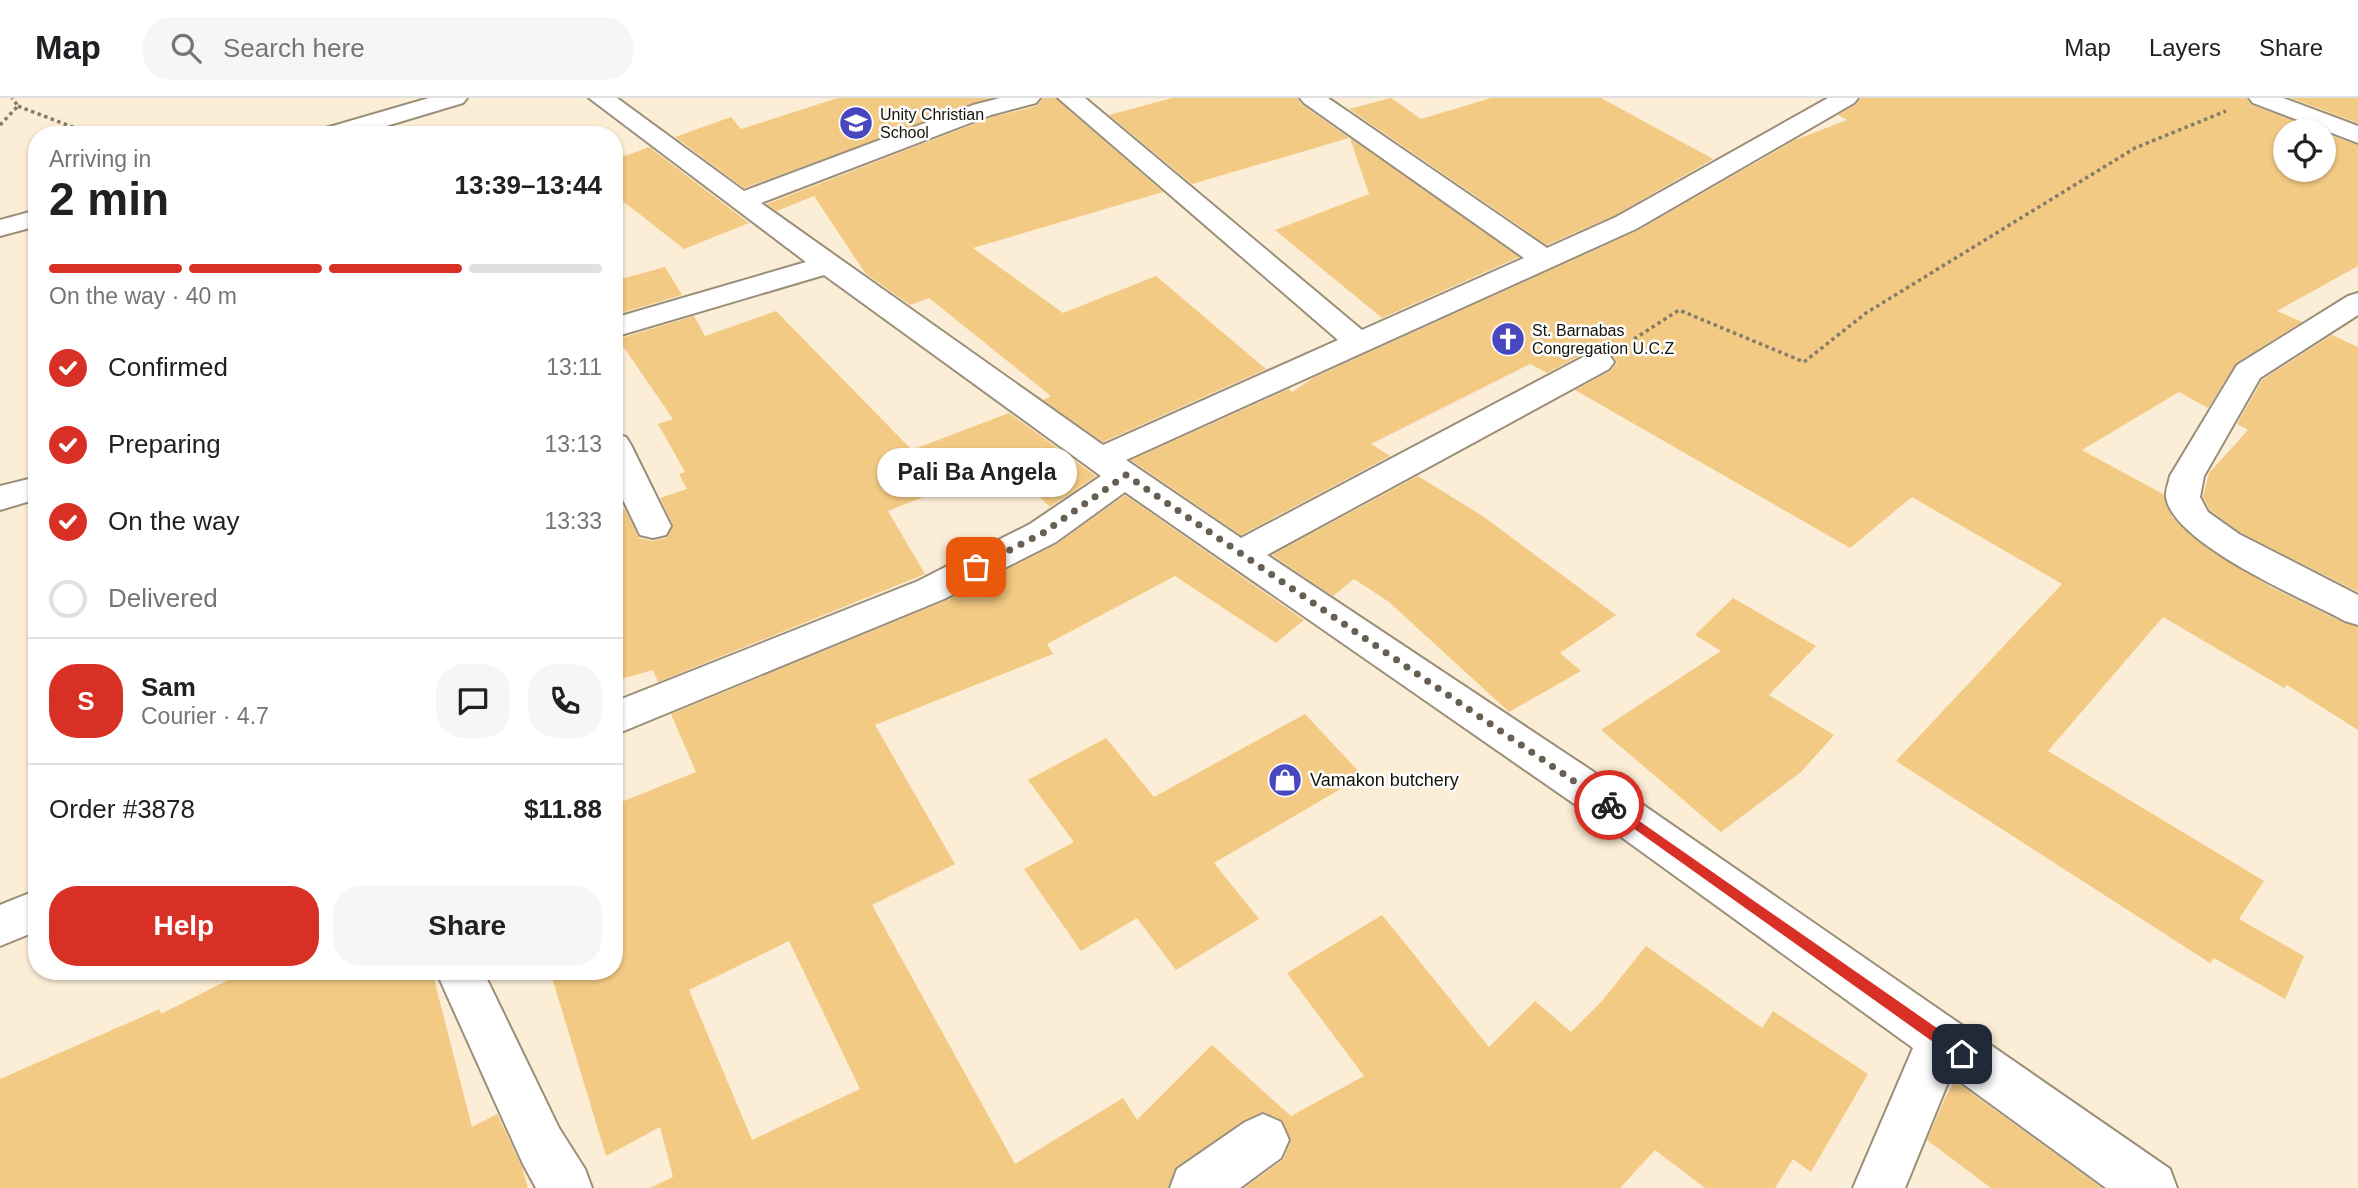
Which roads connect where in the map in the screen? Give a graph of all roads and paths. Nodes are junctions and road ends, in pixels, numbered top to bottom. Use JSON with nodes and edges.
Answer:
{"nodes":[{"id":1,"x":12,"y":98,"type":"edge"},
{"id":2,"x":455,"y":98,"type":"edge"},
{"id":3,"x":601,"y":98,"type":"edge"},
{"id":4,"x":1028,"y":98,"type":"edge"},
{"id":5,"x":1070,"y":98,"type":"edge"},
{"id":6,"x":1312,"y":98,"type":"edge"},
{"id":7,"x":1846,"y":98,"type":"edge"},
{"id":8,"x":2261,"y":98,"type":"edge"},
{"id":9,"x":18,"y":106,"type":"junction"},
{"id":10,"x":2233,"y":108,"type":"dead end"},
{"id":11,"x":0,"y":125,"type":"edge"},
{"id":12,"x":70,"y":126,"type":"edge"},
{"id":13,"x":359,"y":126,"type":"edge"},
{"id":14,"x":2358,"y":135,"type":"edge"},
{"id":15,"x":741,"y":201,"type":"junction"},
{"id":16,"x":28,"y":220,"type":"edge"},
{"id":17,"x":0,"y":228,"type":"edge"},
{"id":18,"x":1545,"y":260,"type":"junction"},
{"id":19,"x":828,"y":265,"type":"junction"},
{"id":20,"x":2358,"y":302,"type":"edge"},
{"id":21,"x":623,"y":325,"type":"edge"},
{"id":22,"x":1361,"y":344,"type":"junction"},
{"id":23,"x":1598,"y":362,"type":"joint"},
{"id":24,"x":623,"y":464,"type":"edge"},
{"id":25,"x":1113,"y":467,"type":"junction"},
{"id":26,"x":28,"y":490,"type":"edge"},
{"id":27,"x":0,"y":498,"type":"edge"},
{"id":28,"x":653,"y":526,"type":"dead end"},
{"id":29,"x":1240,"y":554,"type":"junction"},
{"id":30,"x":2358,"y":611,"type":"edge"},
{"id":31,"x":623,"y":715,"type":"edge"},
{"id":32,"x":28,"y":914,"type":"edge"},
{"id":33,"x":0,"y":926,"type":"edge"},
{"id":34,"x":463,"y":980,"type":"edge"},
{"id":35,"x":1941,"y":1039,"type":"junction"},
{"id":36,"x":1263,"y":1140,"type":"dead end"},
{"id":37,"x":566,"y":1188,"type":"edge"},
{"id":38,"x":1196,"y":1188,"type":"edge"},
{"id":39,"x":1879,"y":1188,"type":"edge"},
{"id":40,"x":2151,"y":1188,"type":"edge"}],
"edges":[{"from":1,"to":9,"type":"path"},
{"from":2,"to":13,"type":"street"},
{"from":3,"to":15,"type":"street"},
{"from":4,"to":15,"type":"street"},
{"from":5,"to":22,"type":"street"},
{"from":6,"to":18,"type":"street"},
{"from":7,"to":18,"type":"street"},
{"from":8,"to":14,"type":"street"},
{"from":9,"to":11,"type":"path"},
{"from":9,"to":12,"type":"path"},
{"from":10,"to":23,"type":"path"},
{"from":15,"to":19,"type":"street"},
{"from":16,"to":17,"type":"street"},
{"from":18,"to":22,"type":"street"},
{"from":19,"to":21,"type":"street"},
{"from":19,"to":25,"type":"street"},
{"from":20,"to":30,"type":"street"},
{"from":22,"to":25,"type":"street"},
{"from":23,"to":29,"type":"street"},
{"from":24,"to":28,"type":"street"},
{"from":25,"to":29,"type":"street"},
{"from":25,"to":31,"type":"street"},
{"from":26,"to":27,"type":"street"},
{"from":29,"to":35,"type":"street"},
{"from":32,"to":33,"type":"street"},
{"from":34,"to":37,"type":"street"},
{"from":35,"to":39,"type":"street"},
{"from":35,"to":40,"type":"street"},
{"from":36,"to":38,"type":"street"}]}
